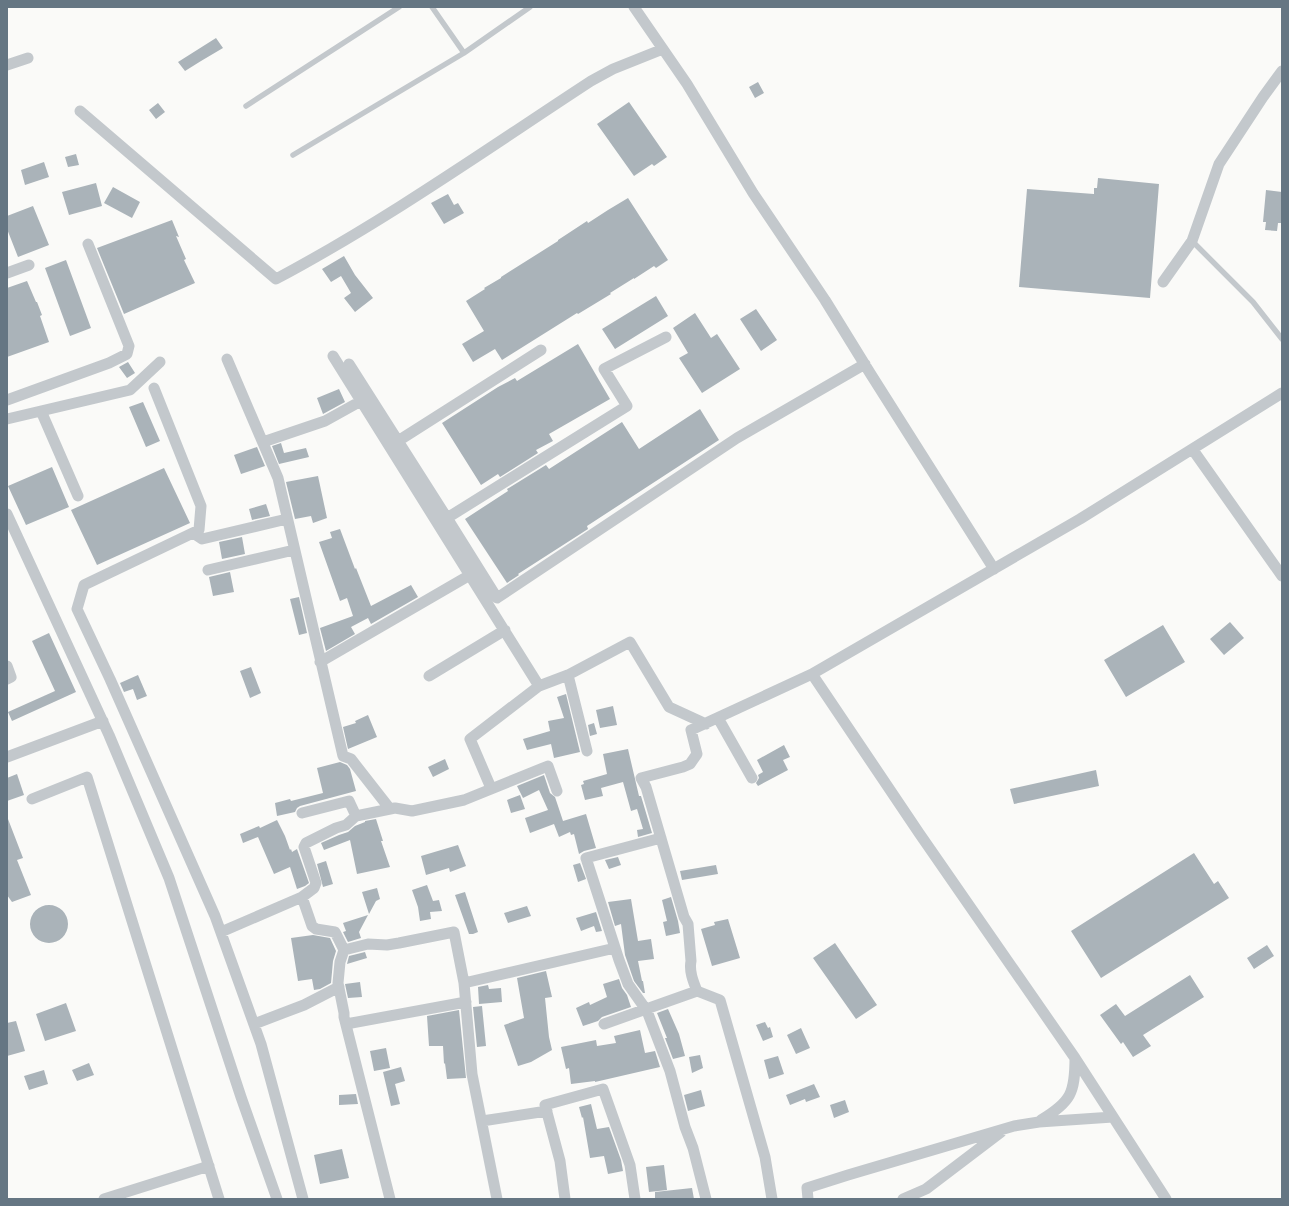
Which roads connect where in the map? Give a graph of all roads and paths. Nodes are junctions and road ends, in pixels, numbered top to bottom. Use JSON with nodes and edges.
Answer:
{"nodes":[{"id":1,"x":399,"y":7,"type":"edge"},
{"id":2,"x":432,"y":7,"type":"edge"},
{"id":3,"x":530,"y":7,"type":"edge"},
{"id":4,"x":634,"y":7,"type":"edge"},
{"id":5,"x":663,"y":49,"type":"junction"},
{"id":6,"x":464,"y":53,"type":"junction"},
{"id":7,"x":28,"y":58,"type":"dead end"},
{"id":8,"x":7,"y":65,"type":"edge"},
{"id":9,"x":1282,"y":71,"type":"edge"},
{"id":10,"x":246,"y":106,"type":"dead end"},
{"id":11,"x":80,"y":111,"type":"dead end"},
{"id":12,"x":293,"y":155,"type":"dead end"},
{"id":13,"x":1192,"y":241,"type":"junction"},
{"id":14,"x":88,"y":244,"type":"dead end"},
{"id":15,"x":29,"y":265,"type":"dead end"},
{"id":16,"x":7,"y":273,"type":"edge"},
{"id":17,"x":1163,"y":282,"type":"dead end"},
{"id":18,"x":666,"y":337,"type":"dead end"},
{"id":19,"x":1282,"y":339,"type":"edge"},
{"id":20,"x":541,"y":350,"type":"dead end"},
{"id":21,"x":333,"y":356,"type":"dead end"},
{"id":22,"x":227,"y":359,"type":"dead end"},
{"id":23,"x":160,"y":362,"type":"dead end"},
{"id":24,"x":349,"y":364,"type":"dead end"},
{"id":25,"x":865,"y":364,"type":"junction"},
{"id":26,"x":154,"y":388,"type":"dead end"},
{"id":27,"x":1282,"y":393,"type":"edge"},
{"id":28,"x":7,"y":400,"type":"edge"},
{"id":29,"x":361,"y":401,"type":"junction"},
{"id":30,"x":41,"y":411,"type":"junction"},
{"id":31,"x":7,"y":419,"type":"edge"},
{"id":32,"x":398,"y":441,"type":"junction"},
{"id":33,"x":263,"y":442,"type":"junction"},
{"id":34,"x":1193,"y":450,"type":"junction"},
{"id":35,"x":78,"y":496,"type":"dead end"},
{"id":36,"x":7,"y":514,"type":"edge"},
{"id":37,"x":447,"y":518,"type":"junction"},
{"id":38,"x":288,"y":519,"type":"junction"},
{"id":39,"x":193,"y":533,"type":"junction"},
{"id":40,"x":294,"y":550,"type":"junction"},
{"id":41,"x":994,"y":569,"type":"junction"},
{"id":42,"x":208,"y":570,"type":"dead end"},
{"id":43,"x":470,"y":576,"type":"junction"},
{"id":44,"x":1282,"y":576,"type":"edge"},
{"id":45,"x":505,"y":630,"type":"junction"},
{"id":46,"x":320,"y":662,"type":"junction"},
{"id":47,"x":7,"y":666,"type":"edge"},
{"id":48,"x":812,"y":674,"type":"junction"},
{"id":49,"x":568,"y":675,"type":"junction"},
{"id":50,"x":429,"y":676,"type":"dead end"},
{"id":51,"x":7,"y":679,"type":"edge"},
{"id":52,"x":540,"y":686,"type":"junction"},
{"id":53,"x":718,"y":718,"type":"junction"},
{"id":54,"x":103,"y":721,"type":"junction"},
{"id":55,"x":706,"y":724,"type":"junction"},
{"id":56,"x":587,"y":751,"type":"dead end"},
{"id":57,"x":7,"y":757,"type":"edge"},
{"id":58,"x":752,"y":778,"type":"dead end"},
{"id":59,"x":491,"y":788,"type":"junction"},
{"id":60,"x":557,"y":792,"type":"dead end"},
{"id":61,"x":32,"y":799,"type":"dead end"},
{"id":62,"x":390,"y":809,"type":"junction"},
{"id":63,"x":302,"y":813,"type":"dead end"},
{"id":64,"x":356,"y":816,"type":"junction"},
{"id":65,"x":661,"y":838,"type":"junction"},
{"id":66,"x":302,"y":898,"type":"junction"},
{"id":67,"x":221,"y":932,"type":"junction"},
{"id":68,"x":615,"y":948,"type":"junction"},
{"id":69,"x":344,"y":950,"type":"junction"},
{"id":70,"x":464,"y":983,"type":"junction"},
{"id":71,"x":338,"y":987,"type":"junction"},
{"id":72,"x":697,"y":991,"type":"junction"},
{"id":73,"x":466,"y":1002,"type":"junction"},
{"id":74,"x":646,"y":1009,"type":"junction"},
{"id":75,"x":254,"y":1024,"type":"junction"},
{"id":76,"x":346,"y":1024,"type":"junction"},
{"id":77,"x":604,"y":1024,"type":"dead end"},
{"id":78,"x":1075,"y":1058,"type":"junction"},
{"id":79,"x":547,"y":1111,"type":"junction"},
{"id":80,"x":1113,"y":1118,"type":"junction"},
{"id":81,"x":482,"y":1122,"type":"junction"},
{"id":82,"x":1039,"y":1122,"type":"junction"},
{"id":83,"x":1006,"y":1128,"type":"junction"},
{"id":84,"x":209,"y":1166,"type":"junction"},
{"id":85,"x":104,"y":1199,"type":"edge"},
{"id":86,"x":219,"y":1199,"type":"edge"},
{"id":87,"x":277,"y":1199,"type":"edge"},
{"id":88,"x":303,"y":1199,"type":"edge"},
{"id":89,"x":390,"y":1199,"type":"edge"},
{"id":90,"x":497,"y":1199,"type":"edge"},
{"id":91,"x":565,"y":1199,"type":"edge"},
{"id":92,"x":634,"y":1199,"type":"edge"},
{"id":93,"x":706,"y":1199,"type":"edge"},
{"id":94,"x":772,"y":1199,"type":"edge"},
{"id":95,"x":808,"y":1199,"type":"edge"},
{"id":96,"x":903,"y":1199,"type":"edge"},
{"id":97,"x":1166,"y":1199,"type":"edge"}],
"edges":[{"from":1,"to":10,"type":"lane"},
{"from":2,"to":6,"type":"lane"},
{"from":3,"to":6,"type":"lane"},
{"from":4,"to":5,"type":"street"},
{"from":5,"to":11,"type":"street"},
{"from":5,"to":25,"type":"street"},
{"from":6,"to":12,"type":"lane"},
{"from":7,"to":8,"type":"street"},
{"from":9,"to":13,"type":"street"},
{"from":13,"to":17,"type":"street"},
{"from":13,"to":19,"type":"lane"},
{"from":14,"to":28,"type":"street"},
{"from":15,"to":16,"type":"street"},
{"from":18,"to":37,"type":"street"},
{"from":20,"to":32,"type":"street"},
{"from":21,"to":29,"type":"street"},
{"from":22,"to":33,"type":"street"},
{"from":23,"to":30,"type":"street"},
{"from":24,"to":32,"type":"street"},
{"from":25,"to":37,"type":"street"},
{"from":25,"to":41,"type":"street"},
{"from":26,"to":39,"type":"street"},
{"from":27,"to":34,"type":"street"},
{"from":29,"to":33,"type":"street"},
{"from":29,"to":43,"type":"street"},
{"from":30,"to":31,"type":"street"},
{"from":30,"to":35,"type":"street"},
{"from":32,"to":37,"type":"street"},
{"from":33,"to":38,"type":"street"},
{"from":34,"to":41,"type":"street"},
{"from":34,"to":44,"type":"street"},
{"from":36,"to":54,"type":"street"},
{"from":38,"to":39,"type":"street"},
{"from":38,"to":40,"type":"street"},
{"from":39,"to":67,"type":"street"},
{"from":40,"to":42,"type":"street"},
{"from":40,"to":46,"type":"street"},
{"from":41,"to":48,"type":"street"},
{"from":43,"to":45,"type":"street"},
{"from":43,"to":46,"type":"street"},
{"from":45,"to":50,"type":"street"},
{"from":45,"to":52,"type":"street"},
{"from":46,"to":62,"type":"street"},
{"from":47,"to":51,"type":"street"},
{"from":48,"to":53,"type":"street"},
{"from":48,"to":78,"type":"street"},
{"from":49,"to":52,"type":"street"},
{"from":49,"to":55,"type":"street"},
{"from":49,"to":56,"type":"street"},
{"from":52,"to":59,"type":"street"},
{"from":53,"to":55,"type":"street"},
{"from":53,"to":58,"type":"street"},
{"from":54,"to":57,"type":"street"},
{"from":54,"to":87,"type":"street"},
{"from":55,"to":65,"type":"street"},
{"from":59,"to":60,"type":"street"},
{"from":59,"to":62,"type":"street"},
{"from":61,"to":84,"type":"street"},
{"from":62,"to":64,"type":"street"},
{"from":63,"to":64,"type":"street"},
{"from":64,"to":66,"type":"street"},
{"from":65,"to":68,"type":"street"},
{"from":65,"to":72,"type":"street"},
{"from":66,"to":67,"type":"street"},
{"from":66,"to":69,"type":"street"},
{"from":67,"to":75,"type":"street"},
{"from":68,"to":70,"type":"street"},
{"from":68,"to":74,"type":"street"},
{"from":69,"to":70,"type":"street"},
{"from":69,"to":71,"type":"street"},
{"from":70,"to":73,"type":"street"},
{"from":71,"to":75,"type":"street"},
{"from":71,"to":76,"type":"street"},
{"from":72,"to":74,"type":"street"},
{"from":72,"to":94,"type":"street"},
{"from":73,"to":76,"type":"street"},
{"from":73,"to":81,"type":"street"},
{"from":74,"to":77,"type":"street"},
{"from":74,"to":93,"type":"street"},
{"from":75,"to":88,"type":"street"},
{"from":76,"to":89,"type":"street"},
{"from":78,"to":80,"type":"street"},
{"from":78,"to":82,"type":"street"},
{"from":79,"to":81,"type":"street"},
{"from":79,"to":91,"type":"street"},
{"from":79,"to":92,"type":"street"},
{"from":80,"to":82,"type":"street"},
{"from":80,"to":97,"type":"street"},
{"from":81,"to":90,"type":"street"},
{"from":82,"to":83,"type":"street"},
{"from":83,"to":95,"type":"street"},
{"from":83,"to":96,"type":"street"},
{"from":84,"to":85,"type":"street"},
{"from":84,"to":86,"type":"street"}]}
